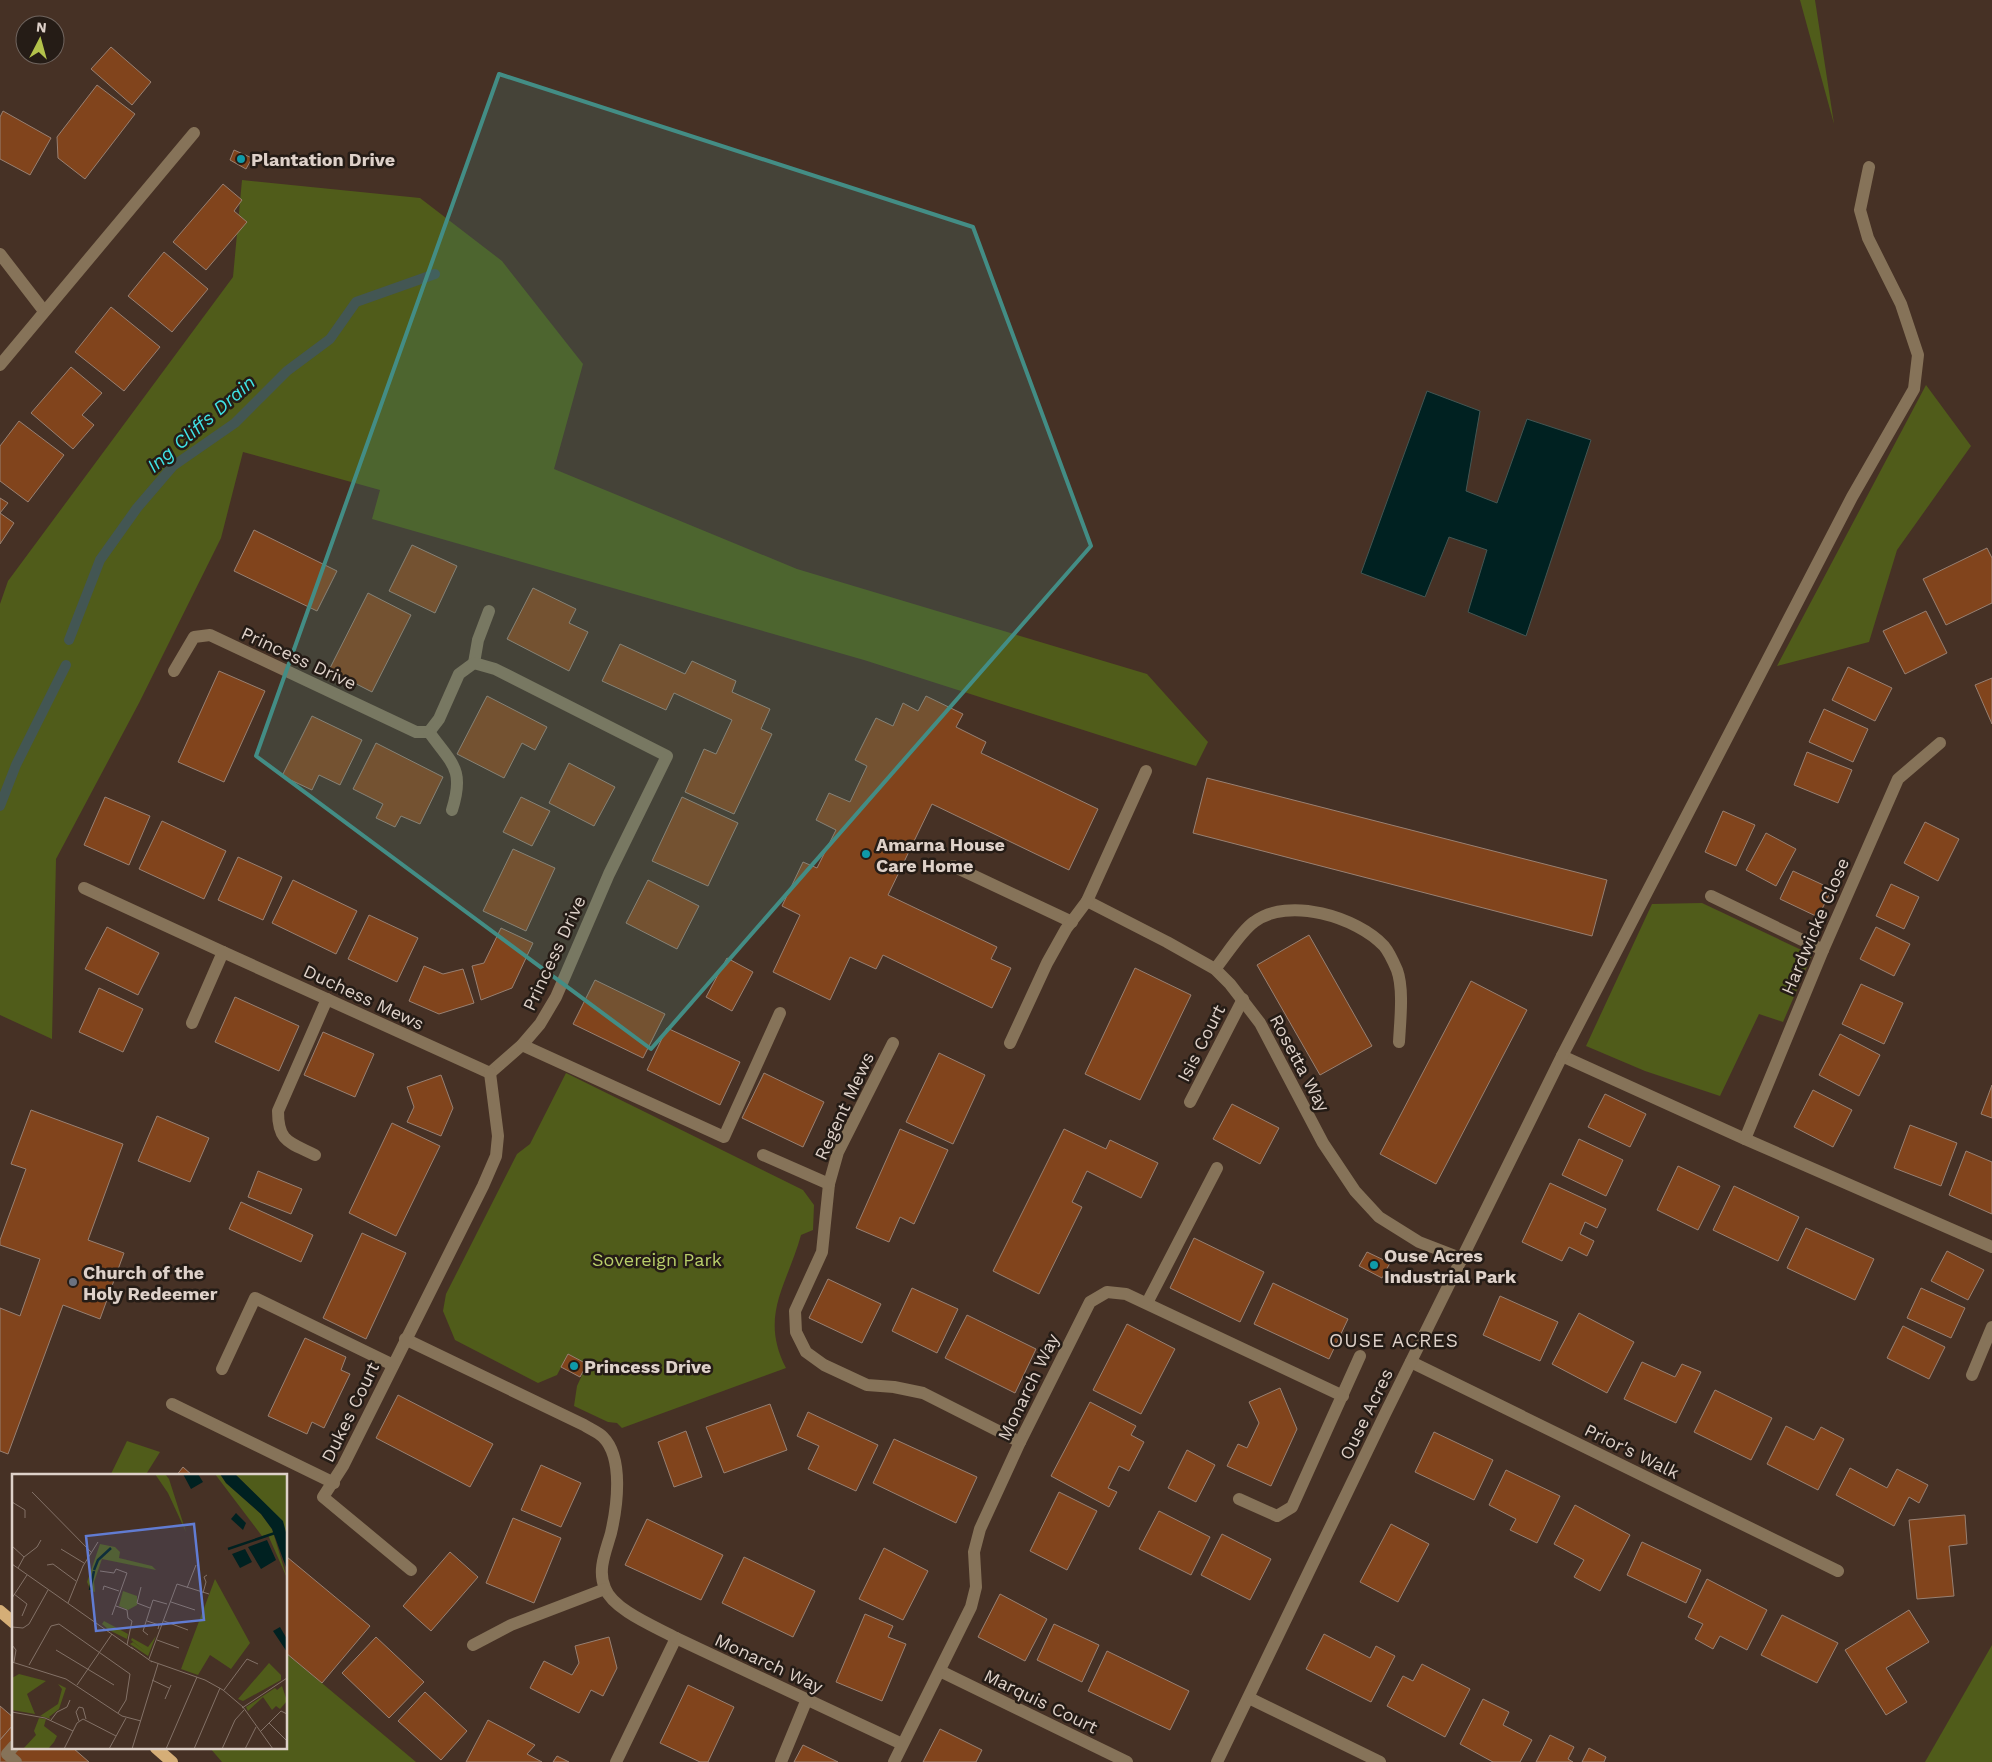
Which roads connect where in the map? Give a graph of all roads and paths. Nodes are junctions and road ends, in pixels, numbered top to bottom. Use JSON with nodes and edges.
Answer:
{"nodes":[{"id":1,"x":194,"y":133,"type":"dead end"},
{"id":2,"x":1869,"y":167,"type":"dead end"},
{"id":3,"x":0,"y":254,"type":"edge"},
{"id":4,"x":44,"y":311,"type":"junction"},
{"id":5,"x":0,"y":365,"type":"edge"},
{"id":6,"x":489,"y":611,"type":"dead end"},
{"id":7,"x":474,"y":664,"type":"junction"},
{"id":8,"x":174,"y":672,"type":"dead end"},
{"id":9,"x":428,"y":732,"type":"junction"},
{"id":10,"x":1940,"y":743,"type":"dead end"},
{"id":11,"x":1146,"y":771,"type":"dead end"},
{"id":12,"x":452,"y":810,"type":"dead end"},
{"id":13,"x":953,"y":866,"type":"dead end"},
{"id":14,"x":84,"y":888,"type":"dead end"},
{"id":15,"x":1711,"y":896,"type":"dead end"},
{"id":16,"x":1087,"y":901,"type":"junction"},
{"id":17,"x":1072,"y":922,"type":"junction"},
{"id":18,"x":1823,"y":950,"type":"junction"},
{"id":19,"x":223,"y":952,"type":"junction"},
{"id":20,"x":1214,"y":969,"type":"junction"},
{"id":21,"x":327,"y":999,"type":"junction"},
{"id":22,"x":1243,"y":1000,"type":"junction"},
{"id":23,"x":780,"y":1013,"type":"dead end"},
{"id":24,"x":192,"y":1023,"type":"dead end"},
{"id":25,"x":1399,"y":1042,"type":"dead end"},
{"id":26,"x":892,"y":1043,"type":"dead end"},
{"id":27,"x":1010,"y":1043,"type":"dead end"},
{"id":28,"x":522,"y":1044,"type":"junction"},
{"id":29,"x":1562,"y":1056,"type":"junction"},
{"id":30,"x":490,"y":1073,"type":"junction"},
{"id":31,"x":1190,"y":1102,"type":"dead end"},
{"id":32,"x":1745,"y":1139,"type":"junction"},
{"id":33,"x":763,"y":1154,"type":"dead end"},
{"id":34,"x":314,"y":1155,"type":"dead end"},
{"id":35,"x":1217,"y":1168,"type":"dead end"},
{"id":36,"x":829,"y":1184,"type":"junction"},
{"id":37,"x":1992,"y":1247,"type":"edge"},
{"id":38,"x":1463,"y":1259,"type":"junction"},
{"id":39,"x":1147,"y":1303,"type":"junction"},
{"id":40,"x":1992,"y":1327,"type":"edge"},
{"id":41,"x":405,"y":1339,"type":"junction"},
{"id":42,"x":1360,"y":1356,"type":"dead end"},
{"id":43,"x":1411,"y":1362,"type":"junction"},
{"id":44,"x":393,"y":1365,"type":"junction"},
{"id":45,"x":222,"y":1369,"type":"dead end"},
{"id":46,"x":1972,"y":1375,"type":"dead end"},
{"id":47,"x":1343,"y":1396,"type":"junction"},
{"id":48,"x":172,"y":1404,"type":"dead end"},
{"id":49,"x":1020,"y":1442,"type":"junction"},
{"id":50,"x":334,"y":1483,"type":"junction"},
{"id":51,"x":1239,"y":1499,"type":"dead end"},
{"id":52,"x":411,"y":1570,"type":"dead end"},
{"id":53,"x":1838,"y":1571,"type":"dead end"},
{"id":54,"x":605,"y":1589,"type":"junction"},
{"id":55,"x":0,"y":1611,"type":"edge"},
{"id":56,"x":12,"y":1621,"type":"edge"},
{"id":57,"x":676,"y":1638,"type":"junction"},
{"id":58,"x":473,"y":1645,"type":"dead end"},
{"id":59,"x":940,"y":1671,"type":"junction"},
{"id":60,"x":1249,"y":1698,"type":"junction"},
{"id":61,"x":807,"y":1700,"type":"junction"},
{"id":62,"x":902,"y":1744,"type":"junction"},
{"id":63,"x":12,"y":1748,"type":"edge"},
{"id":64,"x":158,"y":1750,"type":"edge"},
{"id":65,"x":16,"y":1762,"type":"edge"},
{"id":66,"x":172,"y":1762,"type":"edge"},
{"id":67,"x":616,"y":1762,"type":"edge"},
{"id":68,"x":781,"y":1762,"type":"edge"},
{"id":69,"x":894,"y":1762,"type":"edge"},
{"id":70,"x":1127,"y":1762,"type":"edge"},
{"id":71,"x":1217,"y":1762,"type":"edge"},
{"id":72,"x":1380,"y":1762,"type":"edge"}],
"edges":[{"from":1,"to":4,"type":"street"},
{"from":2,"to":29,"type":"street","name":"Ouse Acres"},
{"from":3,"to":4,"type":"street"},
{"from":4,"to":5,"type":"street"},
{"from":6,"to":7,"type":"street"},
{"from":7,"to":9,"type":"street"},
{"from":7,"to":28,"type":"street","name":"Princess Drive"},
{"from":8,"to":9,"type":"street","name":"Princess Drive"},
{"from":9,"to":12,"type":"street"},
{"from":10,"to":18,"type":"street","name":"Hardwicke Close"},
{"from":11,"to":16,"type":"street"},
{"from":13,"to":17,"type":"street"},
{"from":14,"to":19,"type":"street","name":"Duchess Mews"},
{"from":15,"to":18,"type":"street"},
{"from":16,"to":17,"type":"street"},
{"from":16,"to":20,"type":"street","name":"Rosetta Way"},
{"from":17,"to":27,"type":"street"},
{"from":18,"to":32,"type":"street","name":"Hardwicke Close"},
{"from":19,"to":21,"type":"street","name":"Duchess Mews"},
{"from":19,"to":24,"type":"street"},
{"from":20,"to":22,"type":"street","name":"Rosetta Way"},
{"from":20,"to":25,"type":"street"},
{"from":21,"to":30,"type":"street","name":"Duchess Mews"},
{"from":21,"to":34,"type":"street"},
{"from":22,"to":31,"type":"street","name":"Isis Court"},
{"from":22,"to":38,"type":"street","name":"Rosetta Way"},
{"from":23,"to":28,"type":"street"},
{"from":26,"to":36,"type":"street","name":"Regent Mews"},
{"from":28,"to":30,"type":"street","name":"Princess Drive"},
{"from":29,"to":32,"type":"street"},
{"from":29,"to":38,"type":"street","name":"Ouse Acres"},
{"from":30,"to":41,"type":"street"},
{"from":32,"to":37,"type":"street"},
{"from":33,"to":36,"type":"street","name":"Regent Mews"},
{"from":35,"to":39,"type":"street"},
{"from":36,"to":49,"type":"street","name":"Regent Mews"},
{"from":38,"to":43,"type":"street","name":"Ouse Acres"},
{"from":39,"to":47,"type":"street","name":"Monarch Way"},
{"from":39,"to":49,"type":"street","name":"Monarch Way"},
{"from":40,"to":46,"type":"street"},
{"from":41,"to":44,"type":"street","name":"Dukes Court"},
{"from":41,"to":54,"type":"street"},
{"from":42,"to":47,"type":"street"},
{"from":43,"to":53,"type":"street","name":"Prior's Walk"},
{"from":43,"to":60,"type":"street","name":"Ouse Acres"},
{"from":44,"to":45,"type":"street"},
{"from":44,"to":50,"type":"street","name":"Dukes Court"},
{"from":47,"to":51,"type":"street"},
{"from":48,"to":50,"type":"street"},
{"from":49,"to":59,"type":"street","name":"Monarch Way"},
{"from":50,"to":52,"type":"street","name":"Dukes Court"},
{"from":54,"to":57,"type":"street"},
{"from":54,"to":58,"type":"street"},
{"from":55,"to":56,"type":"main road"},
{"from":57,"to":61,"type":"street","name":"Monarch Way"},
{"from":57,"to":67,"type":"street"},
{"from":59,"to":62,"type":"street","name":"Monarch Way"},
{"from":59,"to":70,"type":"street","name":"Marquis Court"},
{"from":60,"to":71,"type":"street","name":"Ouse Acres"},
{"from":60,"to":72,"type":"street"},
{"from":61,"to":62,"type":"street","name":"Monarch Way"},
{"from":61,"to":68,"type":"street"},
{"from":62,"to":69,"type":"street","name":"Monarch Way"},
{"from":63,"to":65,"type":"street"},
{"from":64,"to":66,"type":"main road"}]}
